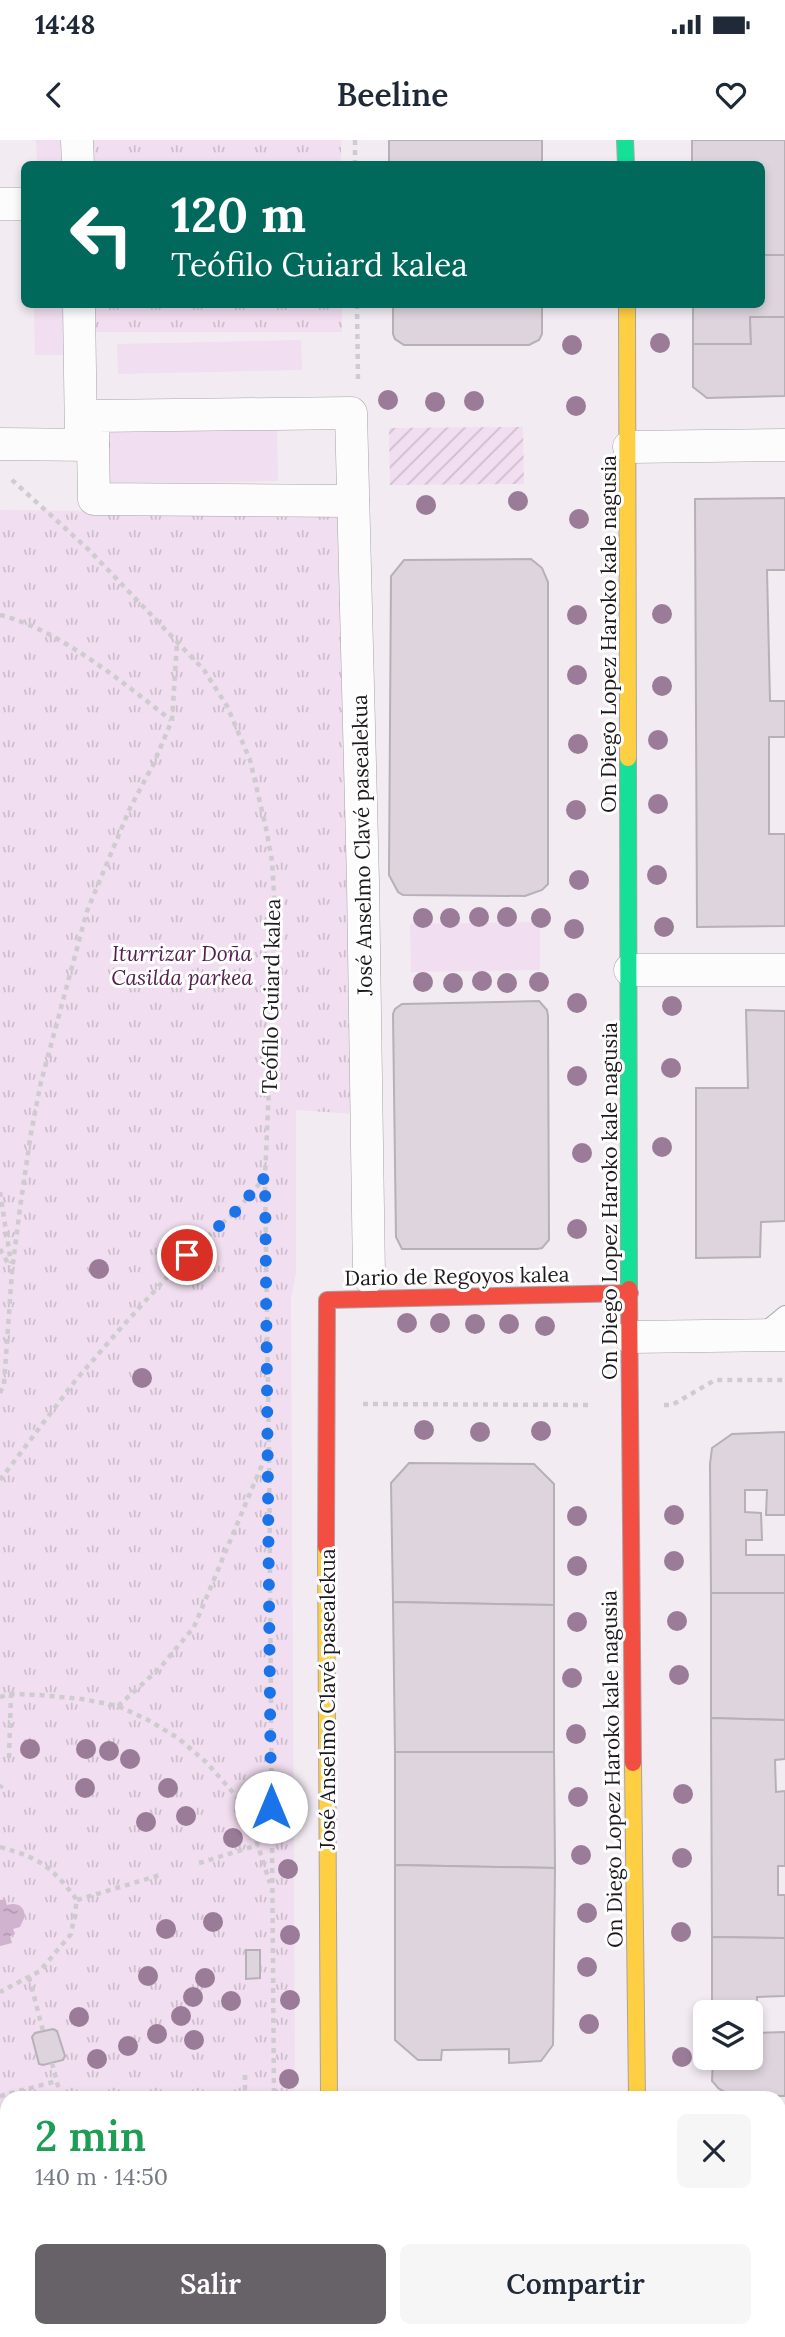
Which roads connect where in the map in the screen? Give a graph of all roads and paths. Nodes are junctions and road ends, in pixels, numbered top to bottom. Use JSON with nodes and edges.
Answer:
{"nodes":[{"id":1,"x":77,"y":140,"type":"edge"},
{"id":2,"x":355,"y":140,"type":"edge"},
{"id":3,"x":625,"y":140,"type":"edge"},
{"id":4,"x":78,"y":161,"type":"edge"},
{"id":5,"x":355,"y":161,"type":"edge"},
{"id":6,"x":626,"y":161,"type":"edge"},
{"id":7,"x":0,"y":204,"type":"edge"},
{"id":8,"x":21,"y":204,"type":"edge"},
{"id":9,"x":79,"y":308,"type":"edge"},
{"id":10,"x":357,"y":308,"type":"edge"},
{"id":11,"x":627,"y":308,"type":"edge"},
{"id":12,"x":351,"y":413,"type":"junction"},
{"id":13,"x":0,"y":444,"type":"edge"},
{"id":14,"x":87,"y":445,"type":"junction"},
{"id":15,"x":785,"y":446,"type":"edge"},
{"id":16,"x":629,"y":447,"type":"junction"},
{"id":17,"x":9,"y":477,"type":"dead end"},
{"id":18,"x":354,"y":501,"type":"junction"},
{"id":19,"x":0,"y":615,"type":"edge"},
{"id":20,"x":177,"y":642,"type":"junction"},
{"id":21,"x":172,"y":720,"type":"junction"},
{"id":22,"x":785,"y":970,"type":"edge"},
{"id":23,"x":630,"y":971,"type":"junction"},
{"id":24,"x":265,"y":1177,"type":"junction"},
{"id":25,"x":0,"y":1192,"type":"edge"},
{"id":26,"x":0,"y":1249,"type":"edge"},
{"id":27,"x":12,"y":1271,"type":"junction"},
{"id":28,"x":369,"y":1277,"type":"dead end"},
{"id":29,"x":630,"y":1293,"type":"junction"},
{"id":30,"x":327,"y":1300,"type":"joint"},
{"id":31,"x":785,"y":1314,"type":"edge"},
{"id":32,"x":772,"y":1335,"type":"edge"},
{"id":33,"x":630,"y":1336,"type":"junction"},
{"id":34,"x":785,"y":1380,"type":"edge"},
{"id":35,"x":0,"y":1393,"type":"edge"},
{"id":36,"x":326,"y":1404,"type":"junction"},
{"id":37,"x":588,"y":1405,"type":"dead end"},
{"id":38,"x":671,"y":1405,"type":"dead end"},
{"id":39,"x":269,"y":1448,"type":"junction"},
{"id":40,"x":0,"y":1480,"type":"edge"},
{"id":41,"x":11,"y":1694,"type":"junction"},
{"id":42,"x":0,"y":1697,"type":"edge"},
{"id":43,"x":118,"y":1706,"type":"junction"},
{"id":44,"x":9,"y":1758,"type":"dead end"},
{"id":45,"x":258,"y":1845,"type":"junction"},
{"id":46,"x":0,"y":1847,"type":"edge"},
{"id":47,"x":200,"y":1863,"type":"dead end"},
{"id":48,"x":160,"y":1875,"type":"dead end"},
{"id":49,"x":272,"y":1890,"type":"junction"},
{"id":50,"x":77,"y":1900,"type":"junction"},
{"id":51,"x":29,"y":1977,"type":"junction"},
{"id":52,"x":0,"y":1992,"type":"edge"},
{"id":53,"x":43,"y":2031,"type":"dead end"},
{"id":54,"x":52,"y":2063,"type":"dead end"},
{"id":55,"x":245,"y":2075,"type":"dead end"},
{"id":56,"x":57,"y":2081,"type":"junction"},
{"id":57,"x":19,"y":2091,"type":"edge"},
{"id":58,"x":59,"y":2091,"type":"edge"},
{"id":59,"x":245,"y":2091,"type":"edge"},
{"id":60,"x":274,"y":2091,"type":"edge"},
{"id":61,"x":329,"y":2091,"type":"edge"},
{"id":62,"x":637,"y":2091,"type":"edge"}],
"edges":[{"from":1,"to":4,"type":"street"},
{"from":2,"to":5,"type":"path"},
{"from":3,"to":6,"type":"main road"},
{"from":7,"to":8,"type":"street"},
{"from":9,"to":14,"type":"street"},
{"from":10,"to":12,"type":"path"},
{"from":11,"to":16,"type":"main road","name":"On Diego Lopez Haroko kale nagusia"},
{"from":12,"to":14,"type":"street"},
{"from":12,"to":18,"type":"street","name":"José Anselmo Clavé pasealekua"},
{"from":13,"to":14,"type":"street"},
{"from":14,"to":18,"type":"street"},
{"from":15,"to":16,"type":"street"},
{"from":16,"to":23,"type":"main road","name":"On Diego Lopez Haroko kale nagusia"},
{"from":17,"to":20,"type":"path","name":"Teófilo Guiard kalea"},
{"from":18,"to":28,"type":"street","name":"José Anselmo Clavé pasealekua"},
{"from":19,"to":21,"type":"path"},
{"from":20,"to":21,"type":"path"},
{"from":20,"to":24,"type":"path","name":"Teófilo Guiard kalea"},
{"from":21,"to":27,"type":"path"},
{"from":22,"to":23,"type":"street"},
{"from":23,"to":29,"type":"main road","name":"On Diego Lopez Haroko kale nagusia"},
{"from":24,"to":39,"type":"path","name":"Teófilo Guiard kalea"},
{"from":24,"to":40,"type":"path"},
{"from":25,"to":27,"type":"path"},
{"from":26,"to":27,"type":"path"},
{"from":27,"to":35,"type":"path"},
{"from":29,"to":30,"type":"main road","name":"Dario de Regoyos kalea"},
{"from":29,"to":33,"type":"main road","name":"On Diego Lopez Haroko kale nagusia"},
{"from":30,"to":36,"type":"main road","name":"José Anselmo Clavé pasealekua"},
{"from":31,"to":32,"type":"lane"},
{"from":32,"to":33,"type":"street"},
{"from":33,"to":62,"type":"main road","name":"On Diego Lopez Haroko kale nagusia"},
{"from":34,"to":38,"type":"path"},
{"from":36,"to":37,"type":"path"},
{"from":36,"to":61,"type":"main road","name":"José Anselmo Clavé pasealekua"},
{"from":39,"to":43,"type":"path"},
{"from":39,"to":49,"type":"path","name":"Teófilo Guiard kalea"},
{"from":41,"to":42,"type":"path"},
{"from":41,"to":43,"type":"path"},
{"from":41,"to":44,"type":"path"},
{"from":43,"to":45,"type":"path"},
{"from":45,"to":47,"type":"path"},
{"from":45,"to":49,"type":"path"},
{"from":46,"to":50,"type":"path"},
{"from":48,"to":50,"type":"path"},
{"from":49,"to":60,"type":"path","name":"Teófilo Guiard kalea"},
{"from":50,"to":51,"type":"path"},
{"from":51,"to":52,"type":"path"},
{"from":51,"to":53,"type":"path"},
{"from":54,"to":56,"type":"path"},
{"from":55,"to":59,"type":"path"},
{"from":56,"to":57,"type":"path"},
{"from":56,"to":58,"type":"path"}]}
